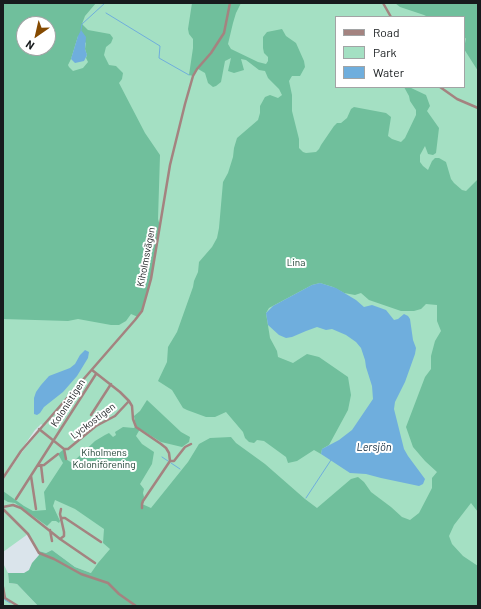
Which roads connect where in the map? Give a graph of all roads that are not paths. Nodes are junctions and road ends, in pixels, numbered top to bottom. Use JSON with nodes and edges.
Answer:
{"nodes":[{"id":1,"x":230,"y":3,"type":"edge"},
{"id":2,"x":383,"y":3,"type":"edge"},
{"id":3,"x":390,"y":16,"type":"edge"},
{"id":4,"x":441,"y":88,"type":"edge"},
{"id":5,"x":478,"y":108,"type":"edge"},
{"id":6,"x":92,"y":370,"type":"junction"},
{"id":7,"x":96,"y":374,"type":"junction"},
{"id":8,"x":111,"y":384,"type":"junction"},
{"id":9,"x":129,"y":401,"type":"junction"},
{"id":10,"x":91,"y":415,"type":"dead end"},
{"id":11,"x":39,"y":430,"type":"junction"},
{"id":12,"x":53,"y":441,"type":"junction"},
{"id":13,"x":191,"y":444,"type":"dead end"},
{"id":14,"x":64,"y":449,"type":"junction"},
{"id":15,"x":58,"y":454,"type":"dead end"},
{"id":16,"x":66,"y":459,"type":"dead end"},
{"id":17,"x":40,"y":461,"type":"junction"},
{"id":18,"x":170,"y":461,"type":"junction"},
{"id":19,"x":37,"y":466,"type":"junction"},
{"id":20,"x":41,"y":466,"type":"junction"},
{"id":21,"x":31,"y":475,"type":"junction"},
{"id":22,"x":3,"y":478,"type":"edge"},
{"id":23,"x":43,"y":482,"type":"dead end"},
{"id":24,"x":16,"y":499,"type":"dead end"},
{"id":25,"x":3,"y":508,"type":"edge"},
{"id":26,"x":142,"y":508,"type":"dead end"},
{"id":27,"x":36,"y":509,"type":"dead end"},
{"id":28,"x":61,"y":509,"type":"dead end"},
{"id":29,"x":61,"y":520,"type":"junction"},
{"id":30,"x":50,"y":530,"type":"junction"},
{"id":31,"x":60,"y":538,"type":"junction"},
{"id":32,"x":52,"y":541,"type":"dead end"},
{"id":33,"x":101,"y":542,"type":"dead end"},
{"id":34,"x":95,"y":563,"type":"dead end"},
{"id":35,"x":3,"y":587,"type":"edge"},
{"id":36,"x":18,"y":606,"type":"edge"},
{"id":37,"x":136,"y":606,"type":"edge"}],
"edges":[{"from":1,"to":6,"type":"street","name":"Kiholmsvägen"},
{"from":2,"to":3,"type":"street"},
{"from":4,"to":5,"type":"street"},
{"from":6,"to":7,"type":"street"},
{"from":6,"to":11,"type":"street","name":"Kiholmsvägen"},
{"from":7,"to":8,"type":"street"},
{"from":7,"to":12,"type":"street","name":"Kolonistigen"},
{"from":8,"to":9,"type":"street"},
{"from":8,"to":10,"type":"street"},
{"from":9,"to":14,"type":"street","name":"Lyckostigen"},
{"from":9,"to":18,"type":"street"},
{"from":11,"to":12,"type":"street","name":"Lyckostigen"},
{"from":11,"to":22,"type":"street","name":"Kiholmsvägen"},
{"from":12,"to":14,"type":"street","name":"Lyckostigen"},
{"from":12,"to":17,"type":"street","name":"Kolonistigen"},
{"from":13,"to":18,"type":"street"},
{"from":14,"to":16,"type":"street","name":"Lyckostigen"},
{"from":15,"to":20,"type":"street"},
{"from":17,"to":19,"type":"street","name":"Kolonistigen"},
{"from":17,"to":20,"type":"street"},
{"from":18,"to":26,"type":"street"},
{"from":19,"to":20,"type":"street"},
{"from":19,"to":21,"type":"street","name":"Kolonistigen"},
{"from":20,"to":23,"type":"street"},
{"from":21,"to":24,"type":"street","name":"Kolonistigen"},
{"from":21,"to":27,"type":"street"},
{"from":25,"to":30,"type":"street"},
{"from":25,"to":37,"type":"street"},
{"from":28,"to":29,"type":"street"},
{"from":29,"to":31,"type":"street"},
{"from":29,"to":33,"type":"street"},
{"from":30,"to":31,"type":"street"},
{"from":30,"to":32,"type":"street"},
{"from":31,"to":34,"type":"street"},
{"from":35,"to":36,"type":"street"}]}
